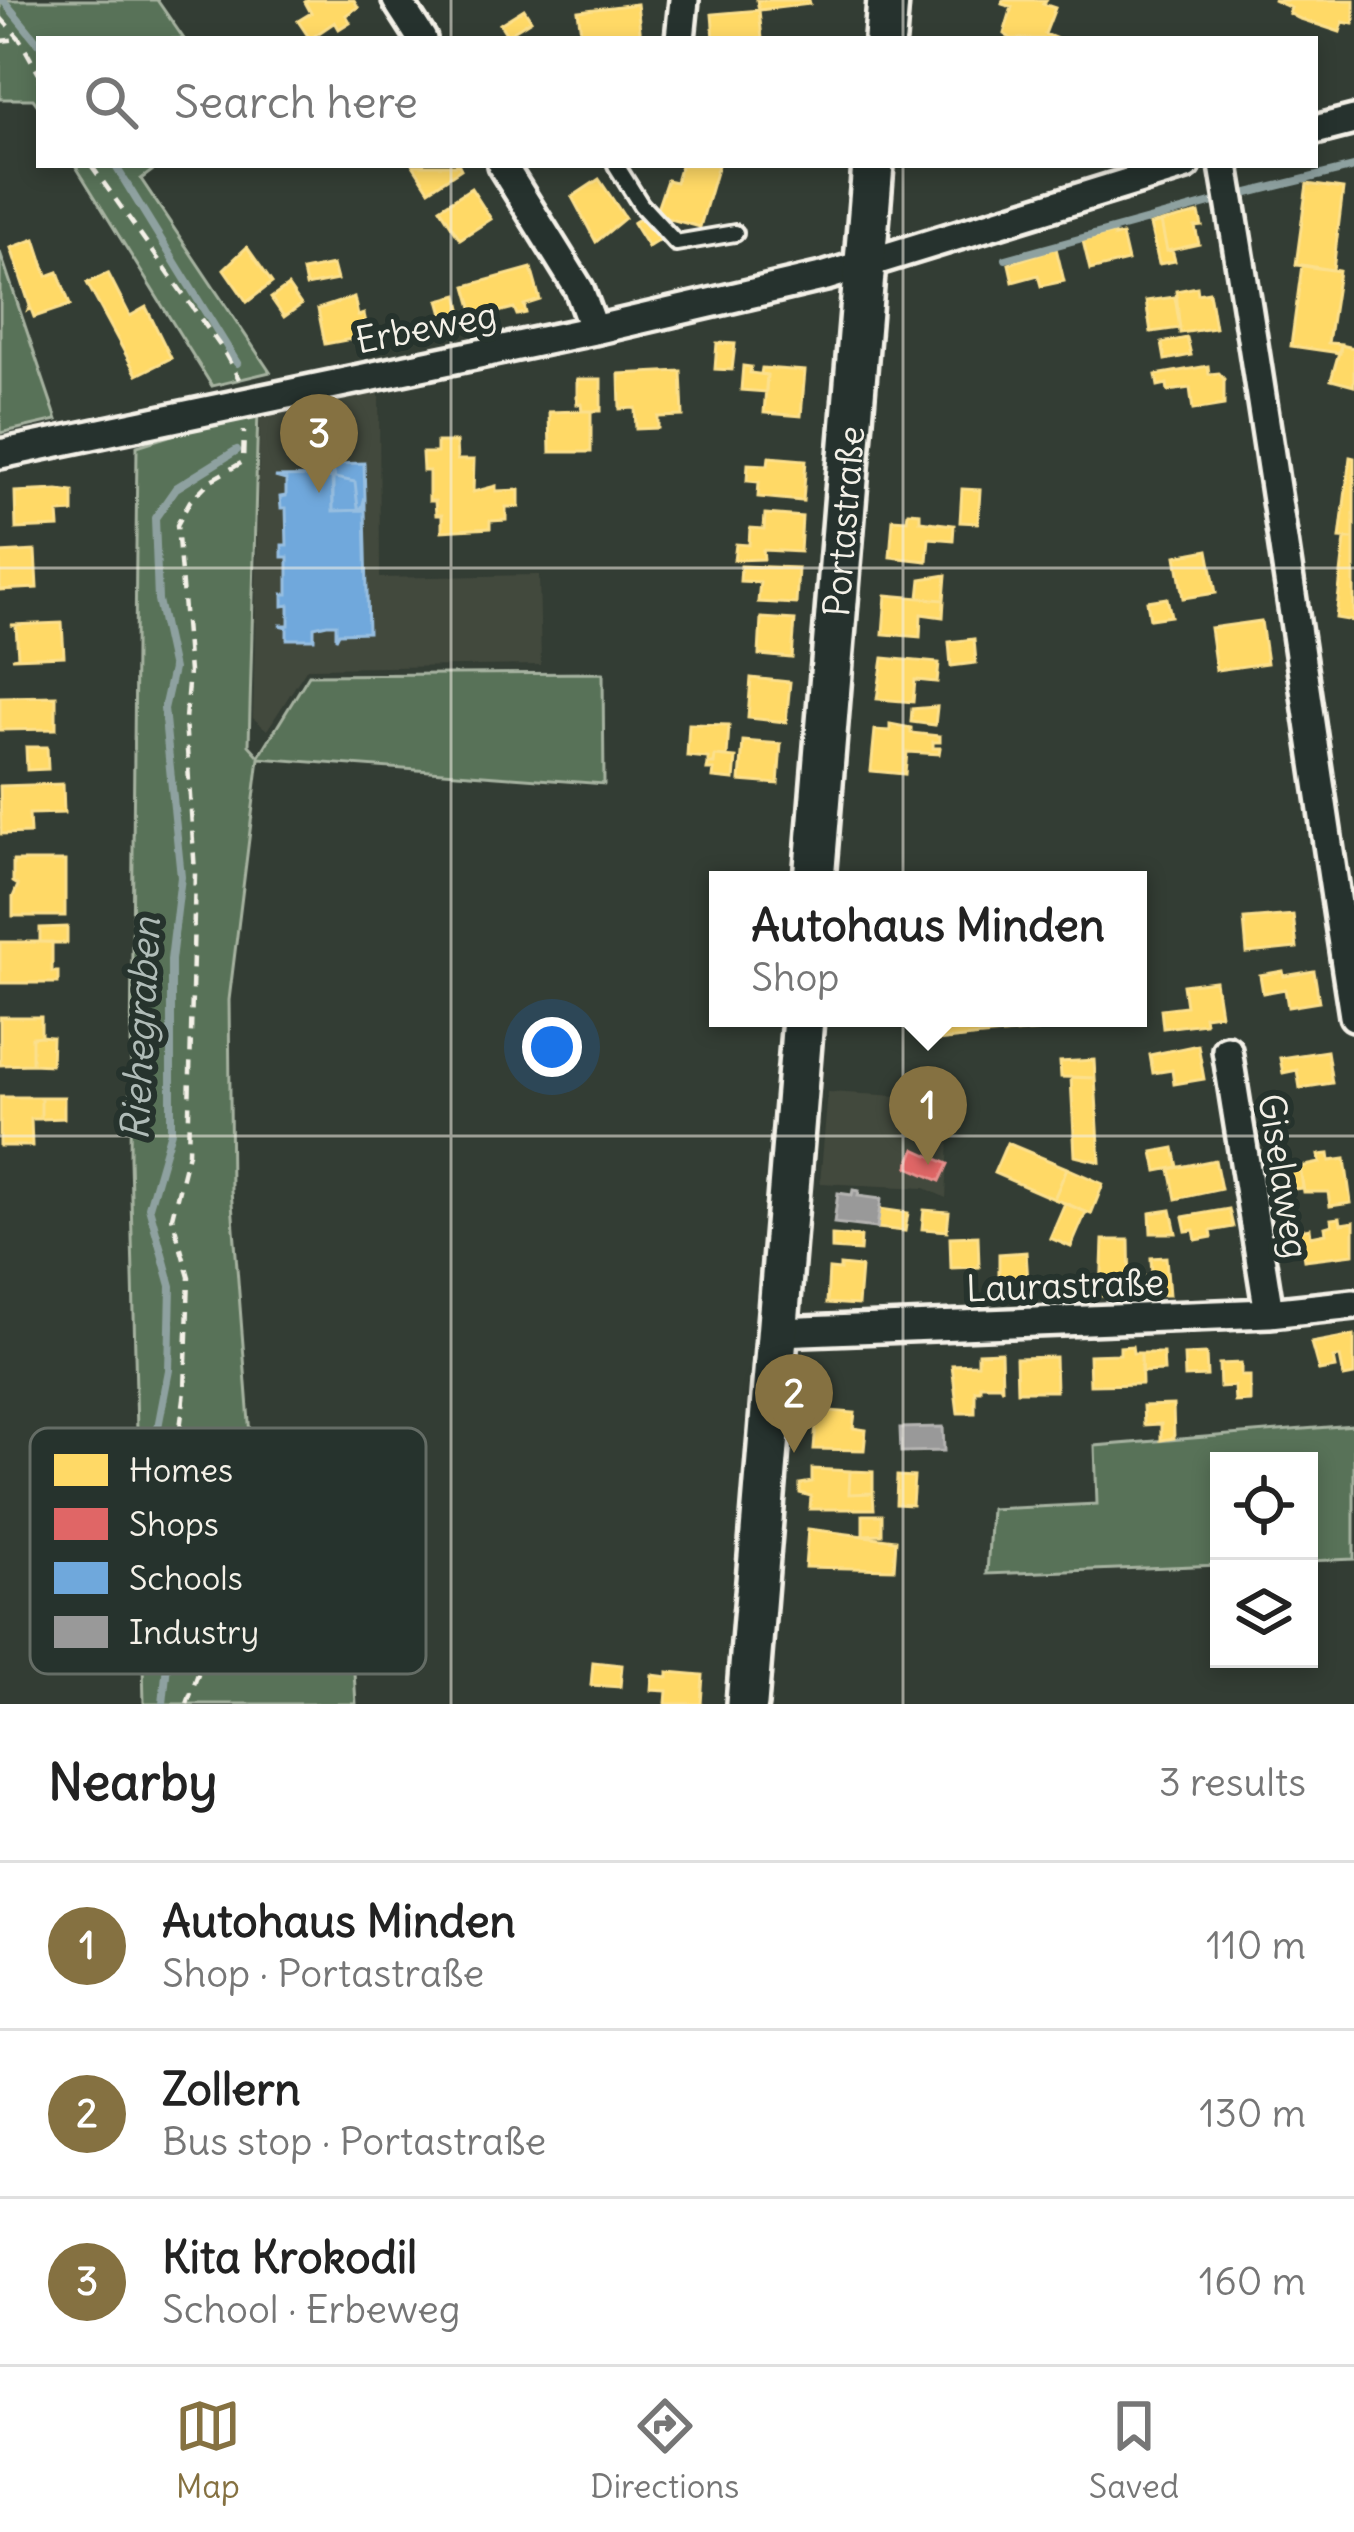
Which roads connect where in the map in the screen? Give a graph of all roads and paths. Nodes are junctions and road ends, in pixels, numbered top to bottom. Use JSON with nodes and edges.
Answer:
{"nodes":[{"id":1,"x":397,"y":0,"type":"edge"},
{"id":2,"x":684,"y":0,"type":"edge"},
{"id":3,"x":889,"y":0,"type":"edge"},
{"id":4,"x":0,"y":16,"type":"edge"},
{"id":5,"x":420,"y":36,"type":"edge"},
{"id":6,"x":680,"y":36,"type":"edge"},
{"id":7,"x":885,"y":36,"type":"edge"},
{"id":8,"x":19,"y":38,"type":"junction"},
{"id":9,"x":0,"y":41,"type":"edge"},
{"id":10,"x":36,"y":69,"type":"edge"},
{"id":11,"x":1354,"y":120,"type":"edge"},
{"id":12,"x":1318,"y":129,"type":"edge"},
{"id":13,"x":93,"y":168,"type":"edge"},
{"id":14,"x":504,"y":168,"type":"edge"},
{"id":15,"x":618,"y":168,"type":"edge"},
{"id":16,"x":873,"y":168,"type":"edge"},
{"id":17,"x":1176,"y":168,"type":"edge"},
{"id":18,"x":1225,"y":168,"type":"edge"},
{"id":19,"x":735,"y":233,"type":"dead end"},
{"id":20,"x":865,"y":265,"type":"junction"},
{"id":21,"x":594,"y":330,"type":"junction"},
{"id":22,"x":255,"y":399,"type":"junction"},
{"id":23,"x":0,"y":454,"type":"edge"},
{"id":24,"x":815,"y":871,"type":"edge"},
{"id":25,"x":1349,"y":951,"type":"edge"},
{"id":26,"x":1354,"y":1016,"type":"edge"},
{"id":27,"x":802,"y":1027,"type":"edge"},
{"id":28,"x":1227,"y":1050,"type":"dead end"},
{"id":29,"x":1354,"y":1304,"type":"edge"},
{"id":30,"x":1269,"y":1313,"type":"junction"},
{"id":31,"x":778,"y":1332,"type":"junction"},
{"id":32,"x":180,"y":1428,"type":"edge"},
{"id":33,"x":198,"y":1674,"type":"edge"},
{"id":34,"x":187,"y":1704,"type":"edge"},
{"id":35,"x":747,"y":1704,"type":"edge"}],
"edges":[{"from":1,"to":5,"type":"street"},
{"from":2,"to":6,"type":"street"},
{"from":3,"to":7,"type":"main road"},
{"from":4,"to":8,"type":"path"},
{"from":8,"to":9,"type":"path"},
{"from":8,"to":10,"type":"path"},
{"from":11,"to":12,"type":"street"},
{"from":13,"to":22,"type":"path"},
{"from":14,"to":21,"type":"street"},
{"from":15,"to":19,"type":"lane"},
{"from":16,"to":20,"type":"main road","name":"Portastraße"},
{"from":17,"to":20,"type":"street","name":"Erbeweg"},
{"from":18,"to":25,"type":"street"},
{"from":20,"to":21,"type":"street","name":"Erbeweg"},
{"from":20,"to":24,"type":"main road","name":"Portastraße"},
{"from":21,"to":22,"type":"street","name":"Erbeweg"},
{"from":22,"to":23,"type":"street","name":"Erbeweg"},
{"from":22,"to":32,"type":"path"},
{"from":25,"to":26,"type":"street"},
{"from":27,"to":31,"type":"main road"},
{"from":28,"to":30,"type":"street","name":"Giselaweg"},
{"from":29,"to":30,"type":"street","name":"Laurastraße"},
{"from":30,"to":31,"type":"street","name":"Laurastraße"},
{"from":31,"to":35,"type":"main road"},
{"from":33,"to":34,"type":"path"}]}
